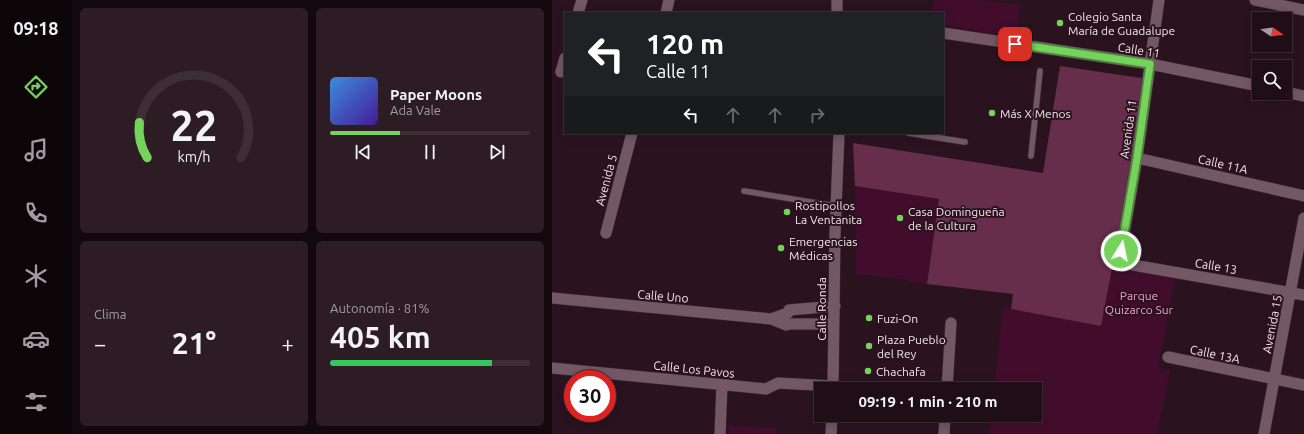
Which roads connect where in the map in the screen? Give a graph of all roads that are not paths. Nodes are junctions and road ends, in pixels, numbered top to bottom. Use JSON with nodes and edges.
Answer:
{"nodes":[{"id":1,"x":582,"y":0,"type":"edge"},
{"id":2,"x":669,"y":0,"type":"edge"},
{"id":3,"x":837,"y":0,"type":"edge"},
{"id":4,"x":1159,"y":0,"type":"edge"},
{"id":5,"x":1255,"y":0,"type":"edge"},
{"id":6,"x":1304,"y":10,"type":"edge"},
{"id":7,"x":578,"y":12,"type":"edge"},
{"id":8,"x":666,"y":12,"type":"edge"},
{"id":9,"x":837,"y":12,"type":"edge"},
{"id":10,"x":944,"y":33,"type":"edge"},
{"id":11,"x":564,"y":62,"type":"edge"},
{"id":12,"x":1150,"y":64,"type":"junction"},
{"id":13,"x":1040,"y":71,"type":"dead end"},
{"id":14,"x":561,"y":72,"type":"dead end"},
{"id":15,"x":1252,"y":85,"type":"edge"},
{"id":16,"x":1292,"y":93,"type":"edge"},
{"id":17,"x":1304,"y":96,"type":"edge"},
{"id":18,"x":632,"y":134,"type":"edge"},
{"id":19,"x":839,"y":134,"type":"edge"},
{"id":20,"x":914,"y":134,"type":"edge"},
{"id":21,"x":965,"y":142,"type":"dead end"},
{"id":22,"x":1031,"y":156,"type":"dead end"},
{"id":23,"x":1137,"y":158,"type":"junction"},
{"id":24,"x":744,"y":191,"type":"dead end"},
{"id":25,"x":1304,"y":196,"type":"edge"},
{"id":26,"x":836,"y":206,"type":"junction"},
{"id":27,"x":1304,"y":218,"type":"edge"},
{"id":28,"x":606,"y":233,"type":"dead end"},
{"id":29,"x":1125,"y":260,"type":"joint"},
{"id":30,"x":1291,"y":292,"type":"junction"},
{"id":31,"x":1304,"y":295,"type":"edge"},
{"id":32,"x":552,"y":298,"type":"edge"},
{"id":33,"x":835,"y":306,"type":"junction"},
{"id":34,"x":771,"y":319,"type":"junction"},
{"id":35,"x":834,"y":324,"type":"junction"},
{"id":36,"x":951,"y":324,"type":"dead end"},
{"id":37,"x":1168,"y":357,"type":"dead end"},
{"id":38,"x":552,"y":368,"type":"edge"},
{"id":39,"x":1274,"y":379,"type":"junction"},
{"id":40,"x":833,"y":382,"type":"edge"},
{"id":41,"x":947,"y":382,"type":"edge"},
{"id":42,"x":722,"y":385,"type":"junction"},
{"id":43,"x":1304,"y":385,"type":"edge"},
{"id":44,"x":814,"y":386,"type":"edge"},
{"id":45,"x":832,"y":422,"type":"edge"},
{"id":46,"x":945,"y":422,"type":"edge"},
{"id":47,"x":720,"y":434,"type":"edge"},
{"id":48,"x":831,"y":434,"type":"edge"},
{"id":49,"x":944,"y":434,"type":"edge"},
{"id":50,"x":1264,"y":434,"type":"edge"}],
"edges":[{"from":1,"to":7,"type":"street"},
{"from":2,"to":8,"type":"street"},
{"from":3,"to":9,"type":"street"},
{"from":4,"to":12,"type":"street","name":"Avenida 11"},
{"from":5,"to":6,"type":"street"},
{"from":10,"to":12,"type":"street","name":"Calle 11"},
{"from":11,"to":14,"type":"street"},
{"from":12,"to":15,"type":"street","name":"Calle 11"},
{"from":12,"to":23,"type":"street","name":"Avenida 11"},
{"from":13,"to":22,"type":"lane"},
{"from":16,"to":17,"type":"street"},
{"from":18,"to":28,"type":"street","name":"Avenida 5"},
{"from":19,"to":26,"type":"street","name":"Calle Ronda"},
{"from":20,"to":21,"type":"lane"},
{"from":23,"to":25,"type":"street","name":"Calle 11A"},
{"from":23,"to":29,"type":"street","name":"Avenida 11"},
{"from":24,"to":26,"type":"lane"},
{"from":26,"to":33,"type":"street","name":"Calle Ronda"},
{"from":27,"to":30,"type":"street","name":"Avenida 15"},
{"from":29,"to":30,"type":"street","name":"Calle 13"},
{"from":30,"to":31,"type":"street","name":"Calle 13"},
{"from":30,"to":39,"type":"street","name":"Avenida 15"},
{"from":32,"to":34,"type":"street","name":"Calle Uno"},
{"from":33,"to":34,"type":"street","name":"Calle Uno"},
{"from":33,"to":35,"type":"street","name":"Calle Ronda"},
{"from":34,"to":35,"type":"street","name":"Calle Uno"},
{"from":35,"to":40,"type":"street","name":"Calle Ronda"},
{"from":36,"to":41,"type":"street"},
{"from":37,"to":39,"type":"street","name":"Calle 13A"},
{"from":38,"to":42,"type":"street","name":"Calle Los Pavos"},
{"from":39,"to":43,"type":"street","name":"Calle 13A"},
{"from":39,"to":50,"type":"street","name":"Avenida 15"},
{"from":42,"to":44,"type":"street","name":"Calle Los Pavos"},
{"from":42,"to":47,"type":"street"},
{"from":45,"to":48,"type":"street"},
{"from":46,"to":49,"type":"street"}]}
